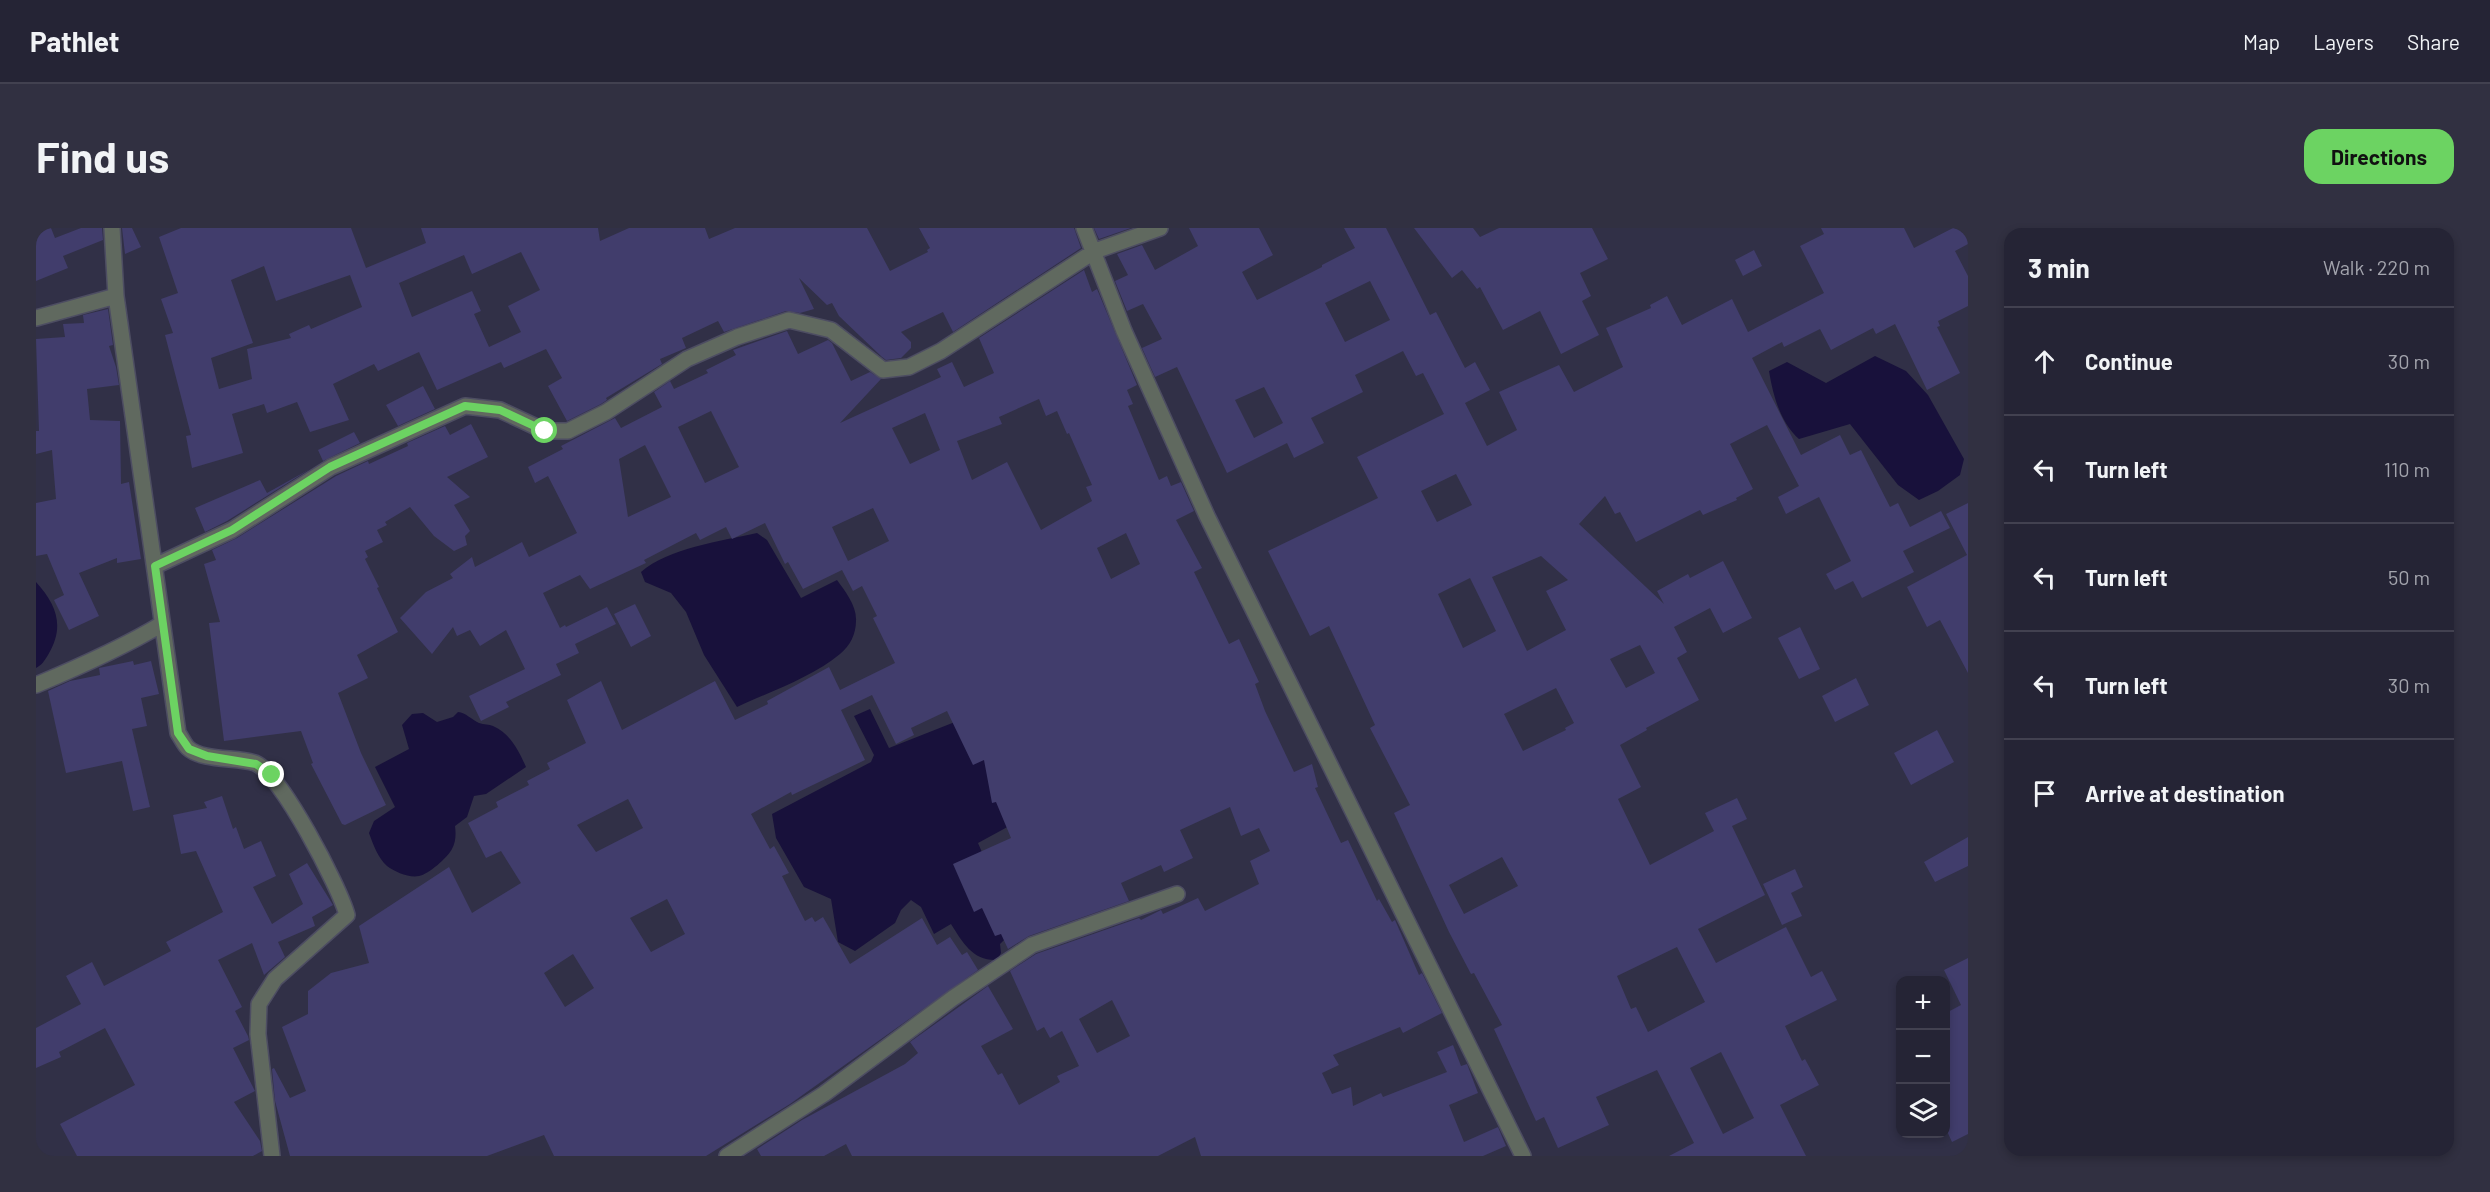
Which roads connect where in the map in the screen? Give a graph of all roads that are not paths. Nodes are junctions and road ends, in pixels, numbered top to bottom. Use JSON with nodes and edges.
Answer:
{"nodes":[{"id":1,"x":112,"y":228,"type":"edge"},
{"id":2,"x":1084,"y":228,"type":"edge"},
{"id":3,"x":1160,"y":228,"type":"edge"},
{"id":4,"x":1095,"y":251,"type":"junction"},
{"id":5,"x":116,"y":296,"type":"junction"},
{"id":6,"x":36,"y":318,"type":"edge"},
{"id":7,"x":155,"y":566,"type":"junction"},
{"id":8,"x":162,"y":624,"type":"junction"},
{"id":9,"x":36,"y":685,"type":"edge"},
{"id":10,"x":1177,"y":894,"type":"dead end"},
{"id":11,"x":272,"y":1156,"type":"edge"},
{"id":12,"x":727,"y":1156,"type":"edge"},
{"id":13,"x":1523,"y":1156,"type":"edge"}],
"edges":[{"from":1,"to":5,"type":"street"},
{"from":2,"to":4,"type":"street"},
{"from":3,"to":4,"type":"street"},
{"from":4,"to":7,"type":"street"},
{"from":4,"to":13,"type":"street"},
{"from":5,"to":6,"type":"street"},
{"from":5,"to":7,"type":"street"},
{"from":7,"to":8,"type":"street"},
{"from":8,"to":9,"type":"street"},
{"from":8,"to":11,"type":"street"},
{"from":10,"to":12,"type":"street"}]}
